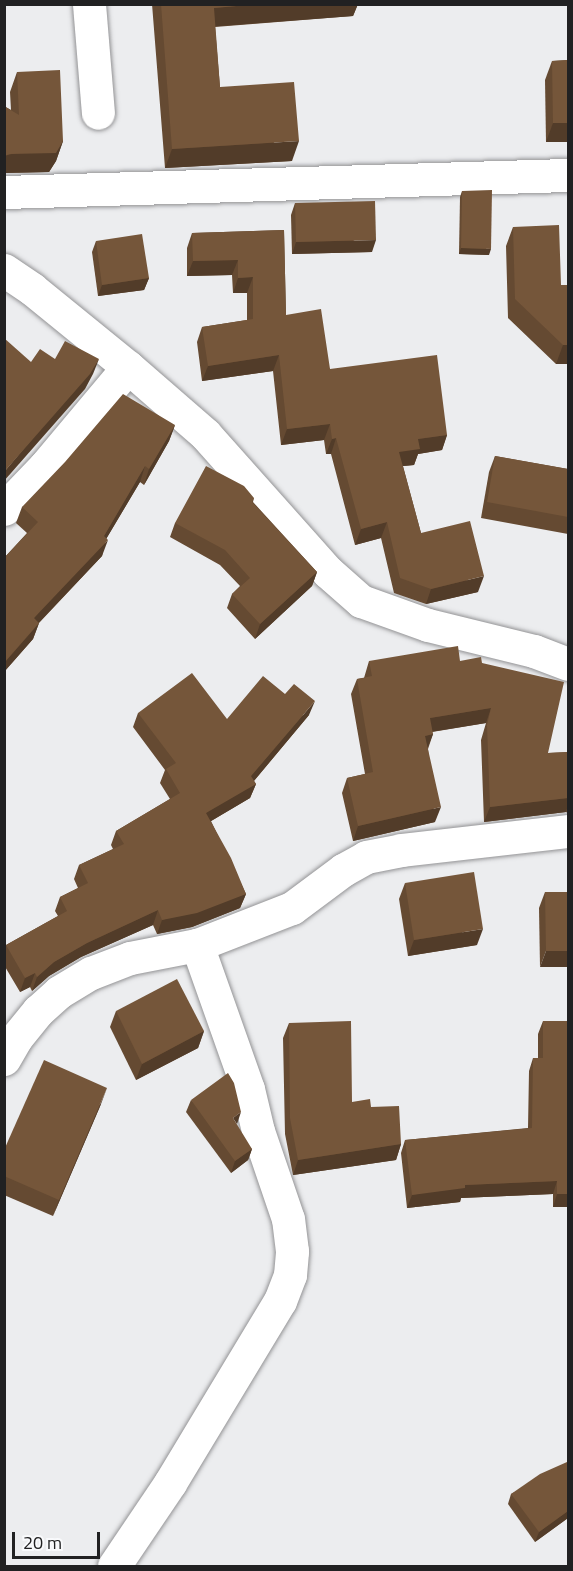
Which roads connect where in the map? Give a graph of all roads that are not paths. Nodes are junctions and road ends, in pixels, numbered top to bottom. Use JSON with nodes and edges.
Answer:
{"nodes":[{"id":1,"x":89,"y":4,"type":"edge"},
{"id":2,"x":98,"y":113,"type":"dead end"},
{"id":3,"x":568,"y":175,"type":"edge"},
{"id":4,"x":4,"y":192,"type":"edge"},
{"id":5,"x":4,"y":270,"type":"edge"},
{"id":6,"x":128,"y":367,"type":"junction"},
{"id":7,"x":4,"y":509,"type":"edge"},
{"id":8,"x":568,"y":664,"type":"edge"},
{"id":9,"x":568,"y":831,"type":"edge"},
{"id":10,"x":197,"y":945,"type":"junction"},
{"id":11,"x":4,"y":1059,"type":"edge"},
{"id":12,"x":114,"y":1566,"type":"edge"}],
"edges":[{"from":1,"to":2,"type":"street"},
{"from":3,"to":4,"type":"street"},
{"from":5,"to":6,"type":"street"},
{"from":6,"to":7,"type":"street"},
{"from":6,"to":8,"type":"street"},
{"from":9,"to":10,"type":"street"},
{"from":10,"to":11,"type":"street"},
{"from":10,"to":12,"type":"street"}]}
